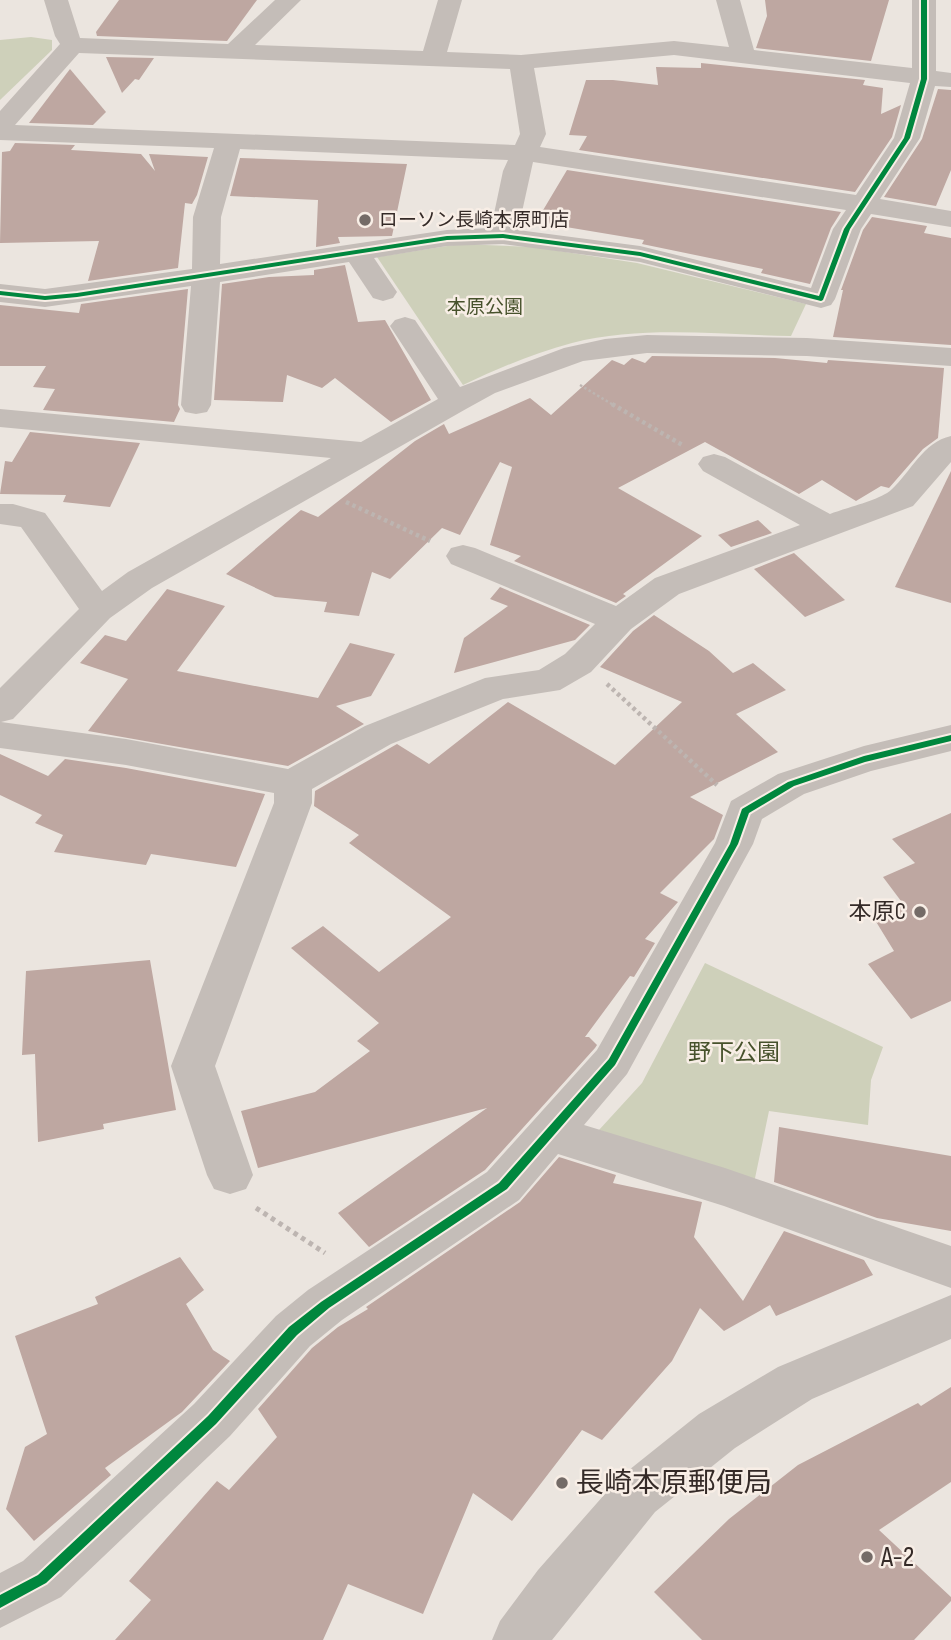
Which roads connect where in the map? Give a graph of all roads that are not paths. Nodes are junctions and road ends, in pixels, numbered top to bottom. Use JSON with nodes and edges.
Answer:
{"nodes":[{"id":1,"x":56,"y":0,"type":"edge"},
{"id":2,"x":289,"y":0,"type":"edge"},
{"id":3,"x":450,"y":0,"type":"edge"},
{"id":4,"x":729,"y":0,"type":"edge"},
{"id":5,"x":924,"y":0,"type":"edge"},
{"id":6,"x":73,"y":45,"type":"junction"},
{"id":7,"x":233,"y":52,"type":"junction"},
{"id":8,"x":743,"y":54,"type":"junction"},
{"id":9,"x":433,"y":59,"type":"junction"},
{"id":10,"x":522,"y":62,"type":"junction"},
{"id":11,"x":924,"y":79,"type":"junction"},
{"id":12,"x":951,"y":80,"type":"edge"},
{"id":13,"x":0,"y":126,"type":"edge"},
{"id":14,"x":0,"y":132,"type":"edge"},
{"id":15,"x":229,"y":142,"type":"junction"},
{"id":16,"x":525,"y":153,"type":"junction"},
{"id":17,"x":861,"y":205,"type":"junction"},
{"id":18,"x":951,"y":219,"type":"edge"},
{"id":19,"x":503,"y":236,"type":"junction"},
{"id":20,"x":356,"y":251,"type":"junction"},
{"id":21,"x":206,"y":276,"type":"junction"},
{"id":22,"x":383,"y":292,"type":"dead end"},
{"id":23,"x":0,"y":293,"type":"edge"},
{"id":24,"x":405,"y":326,"type":"dead end"},
{"id":25,"x":951,"y":358,"type":"edge"},
{"id":26,"x":455,"y":402,"type":"junction"},
{"id":27,"x":196,"y":405,"type":"dead end"},
{"id":28,"x":0,"y":418,"type":"edge"},
{"id":29,"x":951,"y":445,"type":"edge"},
{"id":30,"x":364,"y":452,"type":"junction"},
{"id":31,"x":714,"y":464,"type":"dead end"},
{"id":32,"x":0,"y":514,"type":"edge"},
{"id":33,"x":827,"y":526,"type":"junction"},
{"id":34,"x":463,"y":556,"type":"road end"},
{"id":35,"x":99,"y":610,"type":"junction"},
{"id":36,"x":619,"y":621,"type":"junction"},
{"id":37,"x":0,"y":710,"type":"edge"},
{"id":38,"x":0,"y":735,"type":"edge"},
{"id":39,"x":945,"y":745,"type":"edge"},
{"id":40,"x":293,"y":783,"type":"junction"},
{"id":41,"x":549,"y":1133,"type":"junction"},
{"id":42,"x":230,"y":1175,"type":"road end"},
{"id":43,"x":951,"y":1267,"type":"edge"},
{"id":44,"x":951,"y":1317,"type":"edge"},
{"id":45,"x":0,"y":1602,"type":"edge"},
{"id":46,"x":519,"y":1640,"type":"edge"}],
"edges":[{"from":1,"to":6,"type":"street"},
{"from":2,"to":7,"type":"street"},
{"from":3,"to":9,"type":"street"},
{"from":4,"to":8,"type":"street"},
{"from":5,"to":11,"type":"street"},
{"from":6,"to":7,"type":"street"},
{"from":6,"to":13,"type":"street"},
{"from":7,"to":9,"type":"street"},
{"from":8,"to":10,"type":"street"},
{"from":8,"to":11,"type":"street"},
{"from":9,"to":10,"type":"street"},
{"from":10,"to":16,"type":"street"},
{"from":11,"to":12,"type":"street"},
{"from":11,"to":17,"type":"street"},
{"from":14,"to":15,"type":"street"},
{"from":15,"to":16,"type":"street"},
{"from":15,"to":21,"type":"street"},
{"from":16,"to":17,"type":"street"},
{"from":16,"to":19,"type":"street"},
{"from":17,"to":18,"type":"street"},
{"from":17,"to":19,"type":"street"},
{"from":19,"to":20,"type":"street"},
{"from":20,"to":21,"type":"street"},
{"from":20,"to":22,"type":"street"},
{"from":21,"to":23,"type":"street"},
{"from":21,"to":27,"type":"street"},
{"from":24,"to":26,"type":"street"},
{"from":25,"to":26,"type":"street"},
{"from":26,"to":30,"type":"street"},
{"from":28,"to":30,"type":"street"},
{"from":29,"to":33,"type":"street"},
{"from":30,"to":35,"type":"street"},
{"from":31,"to":33,"type":"street"},
{"from":32,"to":35,"type":"street"},
{"from":33,"to":36,"type":"street"},
{"from":34,"to":36,"type":"street"},
{"from":35,"to":37,"type":"street"},
{"from":36,"to":40,"type":"street"},
{"from":38,"to":40,"type":"street"},
{"from":39,"to":41,"type":"street"},
{"from":40,"to":42,"type":"street"},
{"from":41,"to":43,"type":"street"},
{"from":41,"to":45,"type":"street"},
{"from":44,"to":46,"type":"street"}]}
